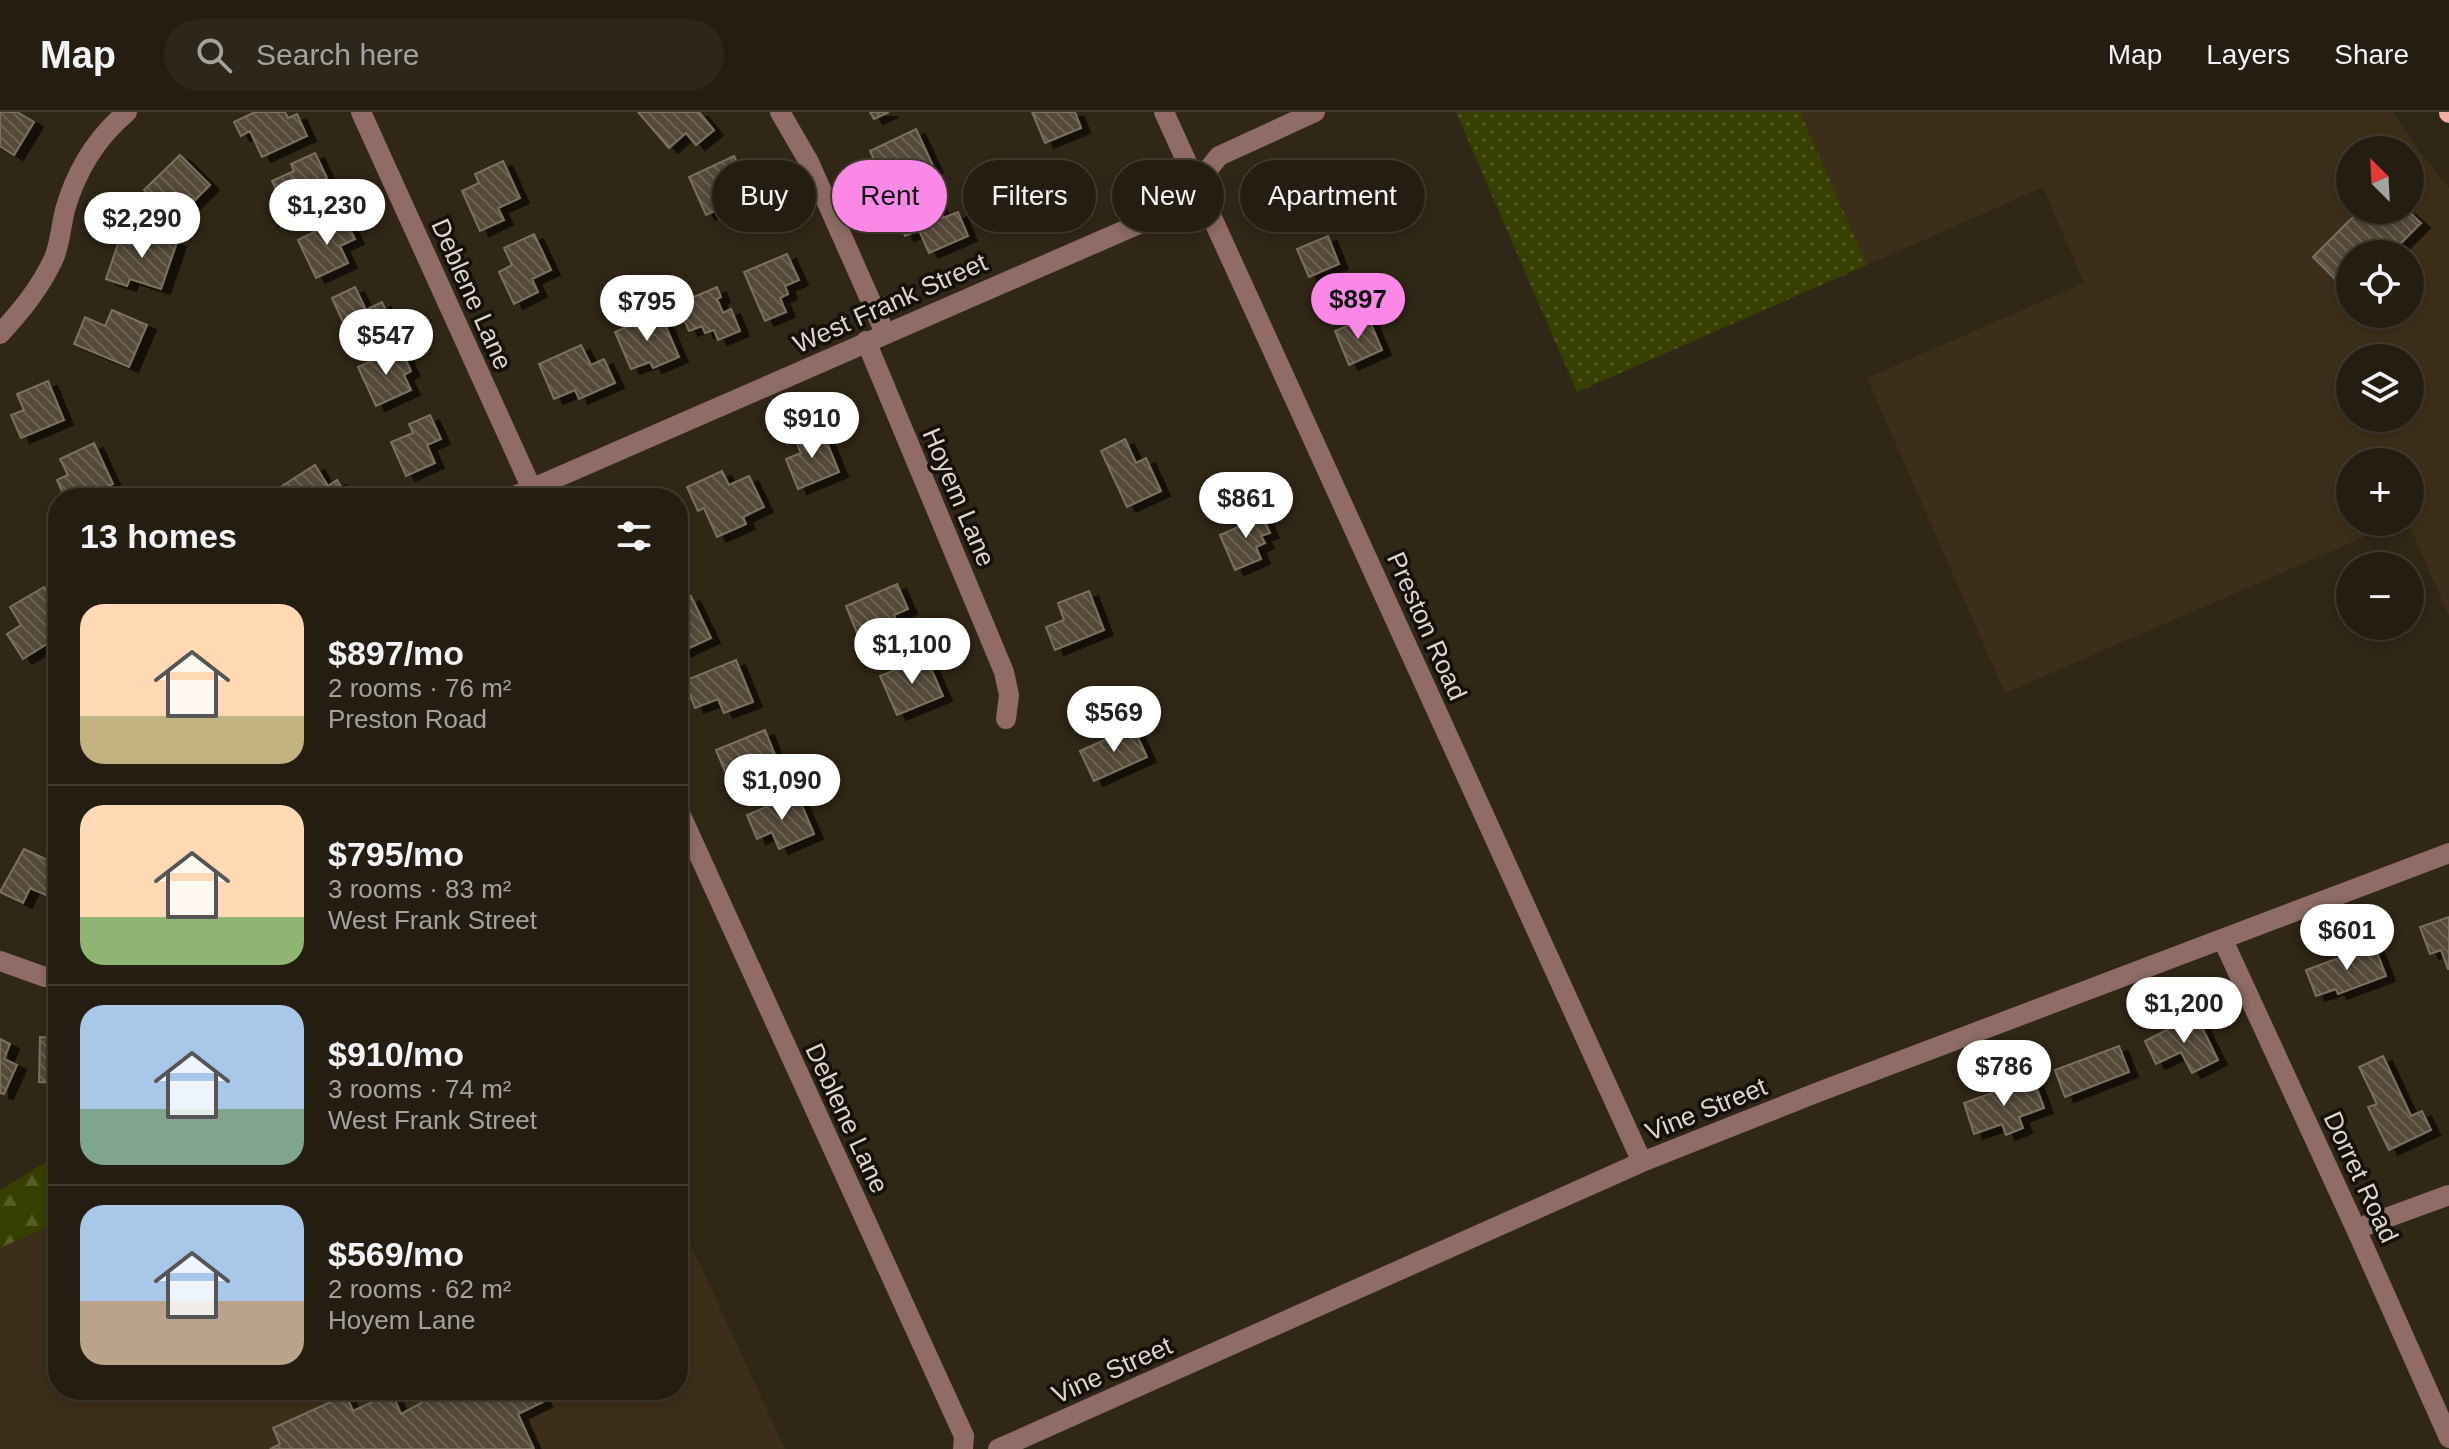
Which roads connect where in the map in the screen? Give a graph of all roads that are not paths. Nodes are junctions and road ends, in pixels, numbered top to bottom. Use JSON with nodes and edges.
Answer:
{"nodes":[{"id":1,"x":127,"y":112,"type":"edge"},
{"id":2,"x":361,"y":112,"type":"edge"},
{"id":3,"x":780,"y":112,"type":"edge"},
{"id":4,"x":1164,"y":112,"type":"edge"},
{"id":5,"x":1315,"y":112,"type":"edge"},
{"id":6,"x":1186,"y":160,"type":"edge"},
{"id":7,"x":1216,"y":160,"type":"edge"},
{"id":8,"x":1120,"y":232,"type":"edge"},
{"id":9,"x":1218,"y":232,"type":"edge"},
{"id":10,"x":0,"y":334,"type":"edge"},
{"id":11,"x":876,"y":337,"type":"junction"},
{"id":12,"x":532,"y":488,"type":"edge"},
{"id":13,"x":545,"y":488,"type":"edge"},
{"id":14,"x":1006,"y":719,"type":"dead end"},
{"id":15,"x":688,"y":831,"type":"edge"},
{"id":16,"x":2449,"y":853,"type":"edge"},
{"id":17,"x":2223,"y":940,"type":"junction"},
{"id":18,"x":0,"y":961,"type":"edge"},
{"id":19,"x":48,"y":977,"type":"edge"},
{"id":20,"x":1642,"y":1162,"type":"junction"},
{"id":21,"x":2449,"y":1195,"type":"edge"},
{"id":22,"x":2356,"y":1229,"type":"junction"},
{"id":23,"x":2449,"y":1438,"type":"edge"},
{"id":24,"x":963,"y":1449,"type":"edge"},
{"id":25,"x":998,"y":1449,"type":"edge"}],
"edges":[{"from":1,"to":10,"type":"street"},
{"from":2,"to":12,"type":"street","name":"Deblene Lane"},
{"from":3,"to":11,"type":"street","name":"Hoyem Lane"},
{"from":4,"to":6,"type":"street","name":"Preston Road"},
{"from":5,"to":7,"type":"street","name":"West Frank Street"},
{"from":8,"to":11,"type":"street","name":"West Frank Street"},
{"from":9,"to":20,"type":"street","name":"Preston Road"},
{"from":11,"to":13,"type":"street","name":"West Frank Street"},
{"from":11,"to":14,"type":"street","name":"Hoyem Lane"},
{"from":15,"to":24,"type":"street","name":"Deblene Lane"},
{"from":16,"to":17,"type":"street","name":"Vine Street"},
{"from":17,"to":20,"type":"street","name":"Vine Street"},
{"from":17,"to":22,"type":"street","name":"Dorret Road"},
{"from":18,"to":19,"type":"street"},
{"from":20,"to":25,"type":"street","name":"Vine Street"},
{"from":21,"to":22,"type":"street"},
{"from":22,"to":23,"type":"street","name":"Dorret Road"}]}
